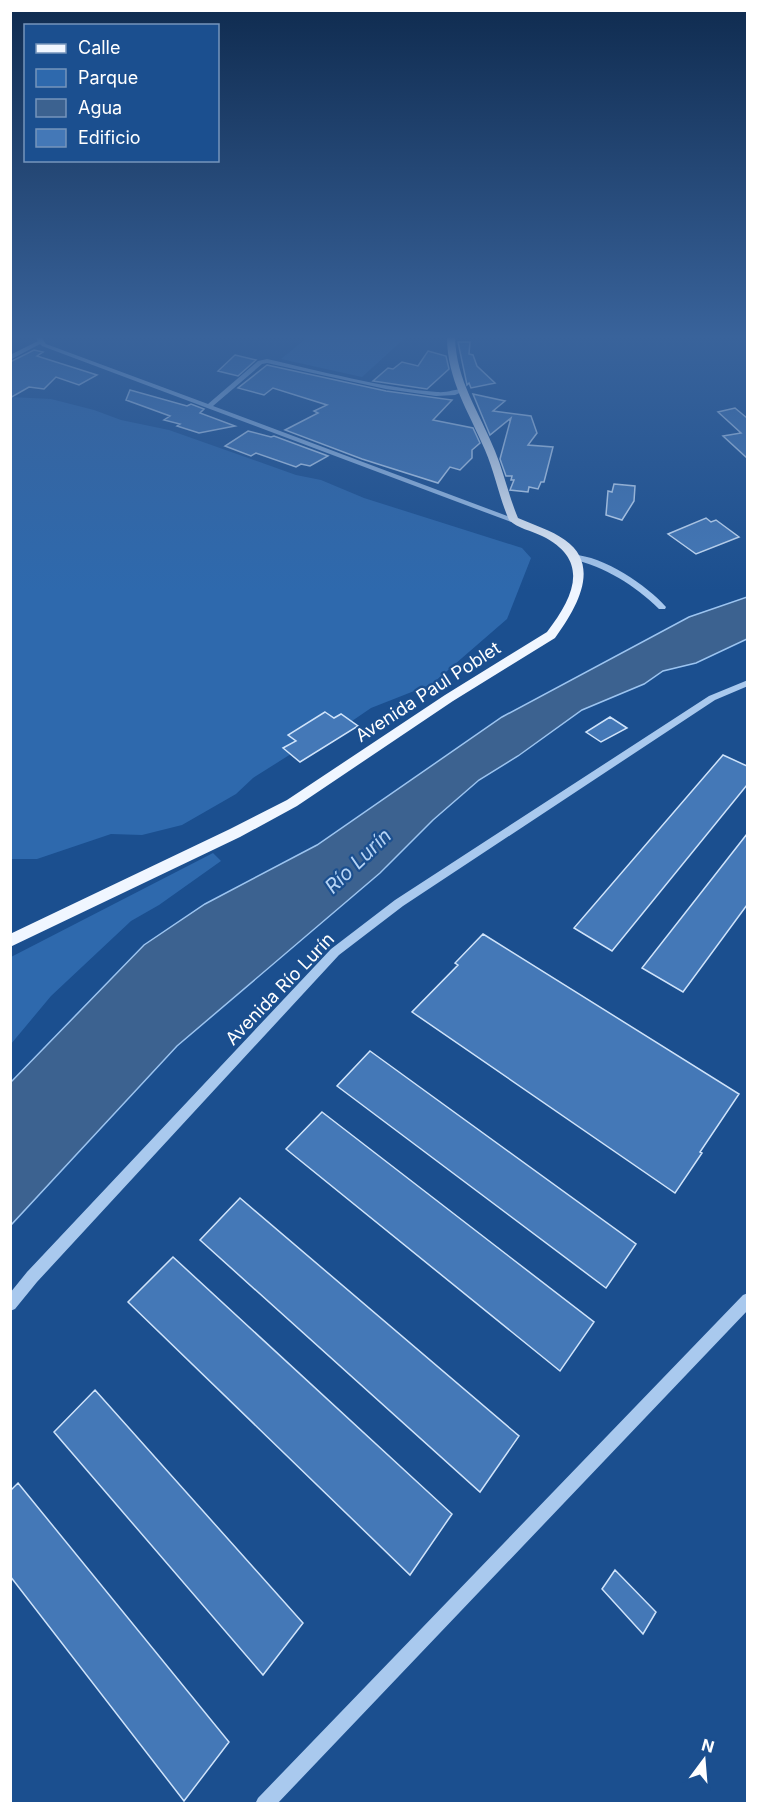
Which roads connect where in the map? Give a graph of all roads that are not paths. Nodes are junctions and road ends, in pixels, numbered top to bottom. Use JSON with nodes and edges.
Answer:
{"nodes":[{"id":1,"x":251,"y":422,"type":"edge"},
{"id":2,"x":477,"y":422,"type":"edge"},
{"id":3,"x":514,"y":520,"type":"junction"},
{"id":4,"x":575,"y":557,"type":"junction"},
{"id":5,"x":662,"y":607,"type":"dead end"},
{"id":6,"x":747,"y":683,"type":"edge"},
{"id":7,"x":10,"y":941,"type":"edge"},
{"id":8,"x":747,"y":1300,"type":"edge"},
{"id":9,"x":10,"y":1304,"type":"edge"},
{"id":10,"x":264,"y":1803,"type":"edge"}],
"edges":[{"from":1,"to":3,"type":"street"},
{"from":2,"to":3,"type":"main road"},
{"from":3,"to":4,"type":"main road"},
{"from":4,"to":5,"type":"street"},
{"from":4,"to":7,"type":"main road","name":"Avenida Paul Poblet"},
{"from":6,"to":9,"type":"street","name":"Avenida Río Lurín"},
{"from":8,"to":10,"type":"street"}]}
